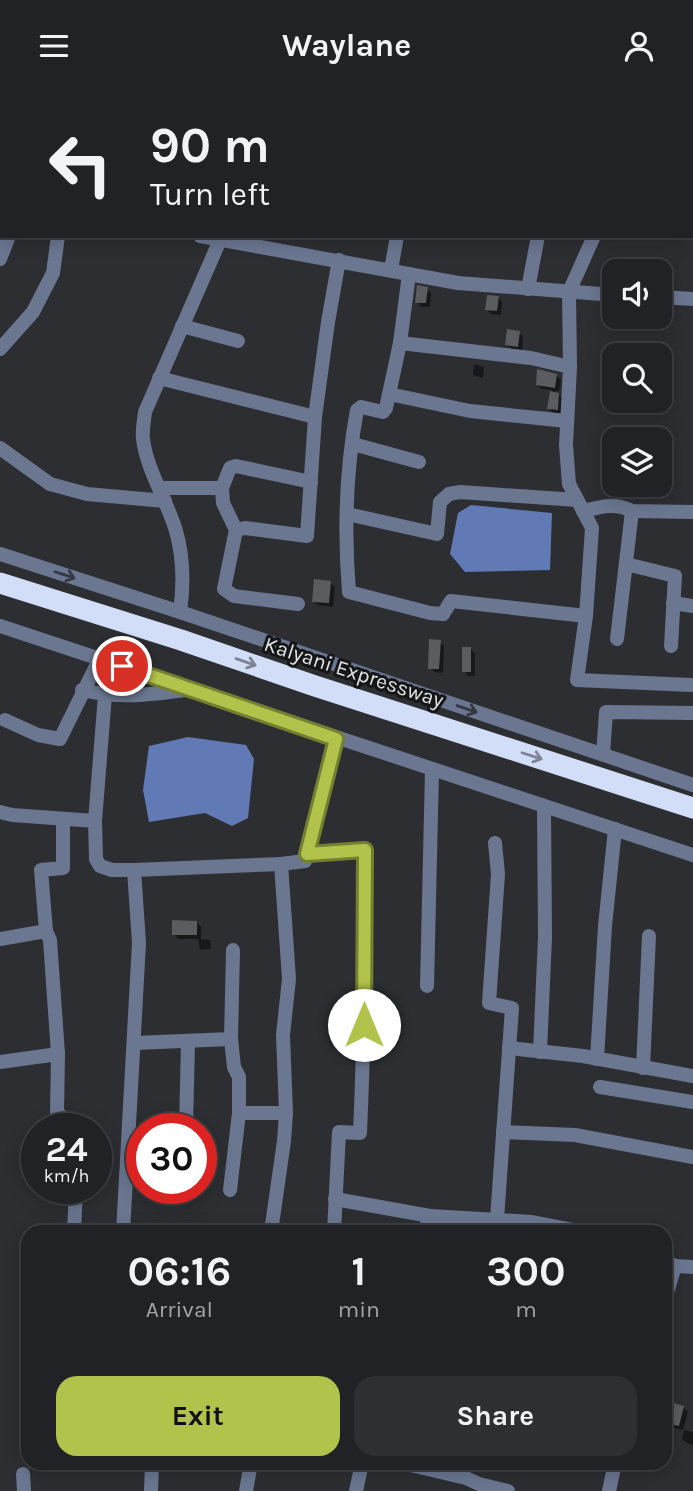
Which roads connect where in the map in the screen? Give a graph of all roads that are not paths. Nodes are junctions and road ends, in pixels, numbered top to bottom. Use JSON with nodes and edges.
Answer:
{"nodes":[{"id":1,"x":8,"y":238,"type":"edge"},
{"id":2,"x":58,"y":238,"type":"edge"},
{"id":3,"x":210,"y":238,"type":"edge"},
{"id":4,"x":397,"y":238,"type":"edge"},
{"id":5,"x":538,"y":238,"type":"edge"},
{"id":6,"x":593,"y":238,"type":"edge"},
{"id":7,"x":220,"y":240,"type":"junction"},
{"id":8,"x":0,"y":259,"type":"edge"},
{"id":9,"x":339,"y":260,"type":"junction"},
{"id":10,"x":391,"y":270,"type":"junction"},
{"id":11,"x":410,"y":274,"type":"junction"},
{"id":12,"x":527,"y":289,"type":"junction"},
{"id":13,"x":569,"y":292,"type":"junction"},
{"id":14,"x":602,"y":294,"type":"edge"},
{"id":15,"x":672,"y":298,"type":"edge"},
{"id":16,"x":693,"y":299,"type":"edge"},
{"id":17,"x":182,"y":326,"type":"junction"},
{"id":18,"x":238,"y":341,"type":"dead end"},
{"id":19,"x":400,"y":343,"type":"junction"},
{"id":20,"x":0,"y":349,"type":"edge"},
{"id":21,"x":570,"y":367,"type":"junction"},
{"id":22,"x":159,"y":378,"type":"junction"},
{"id":23,"x":389,"y":394,"type":"junction"},
{"id":24,"x":315,"y":417,"type":"junction"},
{"id":25,"x":567,"y":421,"type":"junction"},
{"id":26,"x":353,"y":444,"type":"junction"},
{"id":27,"x":0,"y":449,"type":"edge"},
{"id":28,"x":419,"y":462,"type":"dead end"},
{"id":29,"x":311,"y":482,"type":"junction"},
{"id":30,"x":222,"y":488,"type":"junction"},
{"id":31,"x":163,"y":495,"type":"junction"},
{"id":32,"x":580,"y":506,"type":"junction"},
{"id":33,"x":632,"y":511,"type":"junction"},
{"id":34,"x":693,"y":512,"type":"edge"},
{"id":35,"x":347,"y":514,"type":"junction"},
{"id":36,"x":236,"y":530,"type":"junction"},
{"id":37,"x":0,"y":554,"type":"edge"},
{"id":38,"x":626,"y":564,"type":"junction"},
{"id":39,"x":0,"y":583,"type":"edge"},
{"id":40,"x":673,"y":603,"type":"junction"},
{"id":41,"x":299,"y":604,"type":"dead end"},
{"id":42,"x":693,"y":606,"type":"edge"},
{"id":43,"x":180,"y":612,"type":"junction"},
{"id":44,"x":586,"y":616,"type":"junction"},
{"id":45,"x":0,"y":626,"type":"edge"},
{"id":46,"x":617,"y":639,"type":"dead end"},
{"id":47,"x":671,"y":646,"type":"dead end"},
{"id":48,"x":100,"y":658,"type":"junction"},
{"id":49,"x":691,"y":685,"type":"dead end"},
{"id":50,"x":82,"y":690,"type":"junction"},
{"id":51,"x":190,"y":690,"type":"junction"},
{"id":52,"x":105,"y":695,"type":"junction"},
{"id":53,"x":693,"y":713,"type":"edge"},
{"id":54,"x":5,"y":720,"type":"dead end"},
{"id":55,"x":336,"y":739,"type":"junction"},
{"id":56,"x":603,"y":754,"type":"junction"},
{"id":57,"x":432,"y":770,"type":"junction"},
{"id":58,"x":693,"y":785,"type":"edge"},
{"id":59,"x":544,"y":807,"type":"junction"},
{"id":60,"x":693,"y":808,"type":"edge"},
{"id":61,"x":0,"y":812,"type":"edge"},
{"id":62,"x":63,"y":819,"type":"junction"},
{"id":63,"x":95,"y":821,"type":"junction"},
{"id":64,"x":615,"y":829,"type":"junction"},
{"id":65,"x":495,"y":843,"type":"dead end"},
{"id":66,"x":307,"y":854,"type":"junction"},
{"id":67,"x":693,"y":855,"type":"edge"},
{"id":68,"x":281,"y":864,"type":"junction"},
{"id":69,"x":134,"y":870,"type":"junction"},
{"id":70,"x":46,"y":931,"type":"junction"},
{"id":71,"x":649,"y":936,"type":"dead end"},
{"id":72,"x":0,"y":939,"type":"edge"},
{"id":73,"x":233,"y":950,"type":"dead end"},
{"id":74,"x":427,"y":986,"type":"dead end"},
{"id":75,"x":231,"y":1039,"type":"junction"},
{"id":76,"x":188,"y":1041,"type":"junction"},
{"id":77,"x":134,"y":1043,"type":"junction"},
{"id":78,"x":509,"y":1048,"type":"junction"},
{"id":79,"x":540,"y":1052,"type":"junction"},
{"id":80,"x":58,"y":1053,"type":"junction"},
{"id":81,"x":597,"y":1059,"type":"junction"},
{"id":82,"x":0,"y":1062,"type":"edge"},
{"id":83,"x":643,"y":1068,"type":"junction"},
{"id":84,"x":693,"y":1076,"type":"edge"},
{"id":85,"x":600,"y":1087,"type":"dead end"},
{"id":86,"x":693,"y":1102,"type":"edge"},
{"id":87,"x":57,"y":1113,"type":"edge"},
{"id":88,"x":186,"y":1113,"type":"edge"},
{"id":89,"x":239,"y":1113,"type":"junction"},
{"id":90,"x":286,"y":1113,"type":"junction"},
{"id":91,"x":503,"y":1132,"type":"junction"},
{"id":92,"x":693,"y":1157,"type":"edge"},
{"id":93,"x":230,"y":1190,"type":"dead end"},
{"id":94,"x":335,"y":1199,"type":"junction"},
{"id":95,"x":76,"y":1204,"type":"edge"},
{"id":96,"x":429,"y":1216,"type":"junction"},
{"id":97,"x":497,"y":1219,"type":"junction"},
{"id":98,"x":75,"y":1225,"type":"edge"},
{"id":99,"x":123,"y":1225,"type":"edge"},
{"id":100,"x":272,"y":1225,"type":"edge"},
{"id":101,"x":334,"y":1225,"type":"edge"},
{"id":102,"x":426,"y":1225,"type":"edge"},
{"id":103,"x":548,"y":1225,"type":"edge"},
{"id":104,"x":672,"y":1264,"type":"edge"},
{"id":105,"x":693,"y":1267,"type":"edge"},
{"id":106,"x":152,"y":1470,"type":"edge"},
{"id":107,"x":250,"y":1470,"type":"edge"},
{"id":108,"x":360,"y":1470,"type":"edge"},
{"id":109,"x":432,"y":1470,"type":"edge"},
{"id":110,"x":614,"y":1470,"type":"edge"},
{"id":111,"x":23,"y":1474,"type":"dead end"},
{"id":112,"x":24,"y":1491,"type":"edge"},
{"id":113,"x":151,"y":1491,"type":"edge"},
{"id":114,"x":246,"y":1491,"type":"edge"},
{"id":115,"x":356,"y":1491,"type":"edge"},
{"id":116,"x":509,"y":1491,"type":"edge"},
{"id":117,"x":609,"y":1491,"type":"edge"}],
"edges":[{"from":1,"to":8,"type":"street"},
{"from":2,"to":20,"type":"street"},
{"from":3,"to":7,"type":"street"},
{"from":4,"to":10,"type":"street"},
{"from":5,"to":12,"type":"street"},
{"from":6,"to":13,"type":"street"},
{"from":7,"to":9,"type":"street"},
{"from":7,"to":17,"type":"street"},
{"from":9,"to":10,"type":"street"},
{"from":9,"to":24,"type":"street"},
{"from":10,"to":11,"type":"street"},
{"from":11,"to":12,"type":"street"},
{"from":11,"to":19,"type":"street"},
{"from":12,"to":13,"type":"street"},
{"from":13,"to":14,"type":"street"},
{"from":13,"to":21,"type":"street"},
{"from":15,"to":16,"type":"street"},
{"from":17,"to":18,"type":"street"},
{"from":17,"to":22,"type":"street"},
{"from":19,"to":21,"type":"street"},
{"from":19,"to":23,"type":"street"},
{"from":21,"to":25,"type":"street"},
{"from":22,"to":24,"type":"street"},
{"from":22,"to":31,"type":"street"},
{"from":23,"to":25,"type":"street"},
{"from":23,"to":26,"type":"street"},
{"from":24,"to":29,"type":"street"},
{"from":25,"to":32,"type":"street"},
{"from":26,"to":28,"type":"street"},
{"from":26,"to":35,"type":"street"},
{"from":27,"to":31,"type":"street"},
{"from":29,"to":30,"type":"street"},
{"from":29,"to":36,"type":"street"},
{"from":30,"to":31,"type":"street"},
{"from":30,"to":36,"type":"street"},
{"from":31,"to":43,"type":"street"},
{"from":32,"to":33,"type":"street"},
{"from":32,"to":35,"type":"street"},
{"from":32,"to":44,"type":"street"},
{"from":33,"to":34,"type":"street"},
{"from":33,"to":38,"type":"street"},
{"from":35,"to":44,"type":"street"},
{"from":36,"to":41,"type":"street"},
{"from":37,"to":43,"type":"street","one_way":true},
{"from":38,"to":40,"type":"street"},
{"from":38,"to":46,"type":"street"},
{"from":39,"to":60,"type":"highway","name":"Kalyani Expressway","one_way":true},
{"from":40,"to":42,"type":"street"},
{"from":40,"to":47,"type":"street"},
{"from":43,"to":56,"type":"street","one_way":true},
{"from":44,"to":49,"type":"street"},
{"from":45,"to":48,"type":"street"},
{"from":48,"to":50,"type":"street"},
{"from":48,"to":51,"type":"street"},
{"from":50,"to":52,"type":"street"},
{"from":50,"to":54,"type":"street"},
{"from":51,"to":52,"type":"street"},
{"from":51,"to":55,"type":"street"},
{"from":52,"to":63,"type":"street"},
{"from":53,"to":56,"type":"street"},
{"from":55,"to":57,"type":"street"},
{"from":55,"to":66,"type":"street"},
{"from":56,"to":58,"type":"street"},
{"from":57,"to":59,"type":"street"},
{"from":57,"to":74,"type":"street"},
{"from":59,"to":64,"type":"street"},
{"from":59,"to":79,"type":"street"},
{"from":61,"to":62,"type":"street"},
{"from":62,"to":63,"type":"street"},
{"from":62,"to":70,"type":"street"},
{"from":63,"to":69,"type":"street"},
{"from":64,"to":67,"type":"street"},
{"from":64,"to":81,"type":"street"},
{"from":65,"to":78,"type":"street"},
{"from":66,"to":68,"type":"street"},
{"from":66,"to":94,"type":"street"},
{"from":68,"to":69,"type":"street"},
{"from":68,"to":90,"type":"street"},
{"from":69,"to":77,"type":"street"},
{"from":70,"to":72,"type":"street"},
{"from":70,"to":80,"type":"street"},
{"from":71,"to":83,"type":"street"},
{"from":73,"to":75,"type":"street"},
{"from":75,"to":76,"type":"street"},
{"from":75,"to":89,"type":"street"},
{"from":76,"to":77,"type":"street"},
{"from":76,"to":88,"type":"street"},
{"from":77,"to":99,"type":"street"},
{"from":78,"to":79,"type":"street"},
{"from":78,"to":91,"type":"street"},
{"from":79,"to":81,"type":"street"},
{"from":80,"to":82,"type":"street"},
{"from":80,"to":87,"type":"street"},
{"from":81,"to":83,"type":"street"},
{"from":83,"to":84,"type":"street"},
{"from":85,"to":86,"type":"street"},
{"from":89,"to":90,"type":"street"},
{"from":89,"to":93,"type":"street"},
{"from":90,"to":100,"type":"street"},
{"from":91,"to":92,"type":"street"},
{"from":91,"to":97,"type":"street"},
{"from":94,"to":96,"type":"street"},
{"from":94,"to":101,"type":"street"},
{"from":95,"to":98,"type":"street"},
{"from":96,"to":97,"type":"street"},
{"from":96,"to":102,"type":"street"},
{"from":97,"to":103,"type":"street"},
{"from":104,"to":105,"type":"street"},
{"from":106,"to":113,"type":"street"},
{"from":107,"to":114,"type":"street"},
{"from":108,"to":115,"type":"street"},
{"from":109,"to":116,"type":"street"},
{"from":110,"to":117,"type":"street"},
{"from":111,"to":112,"type":"street"}]}
